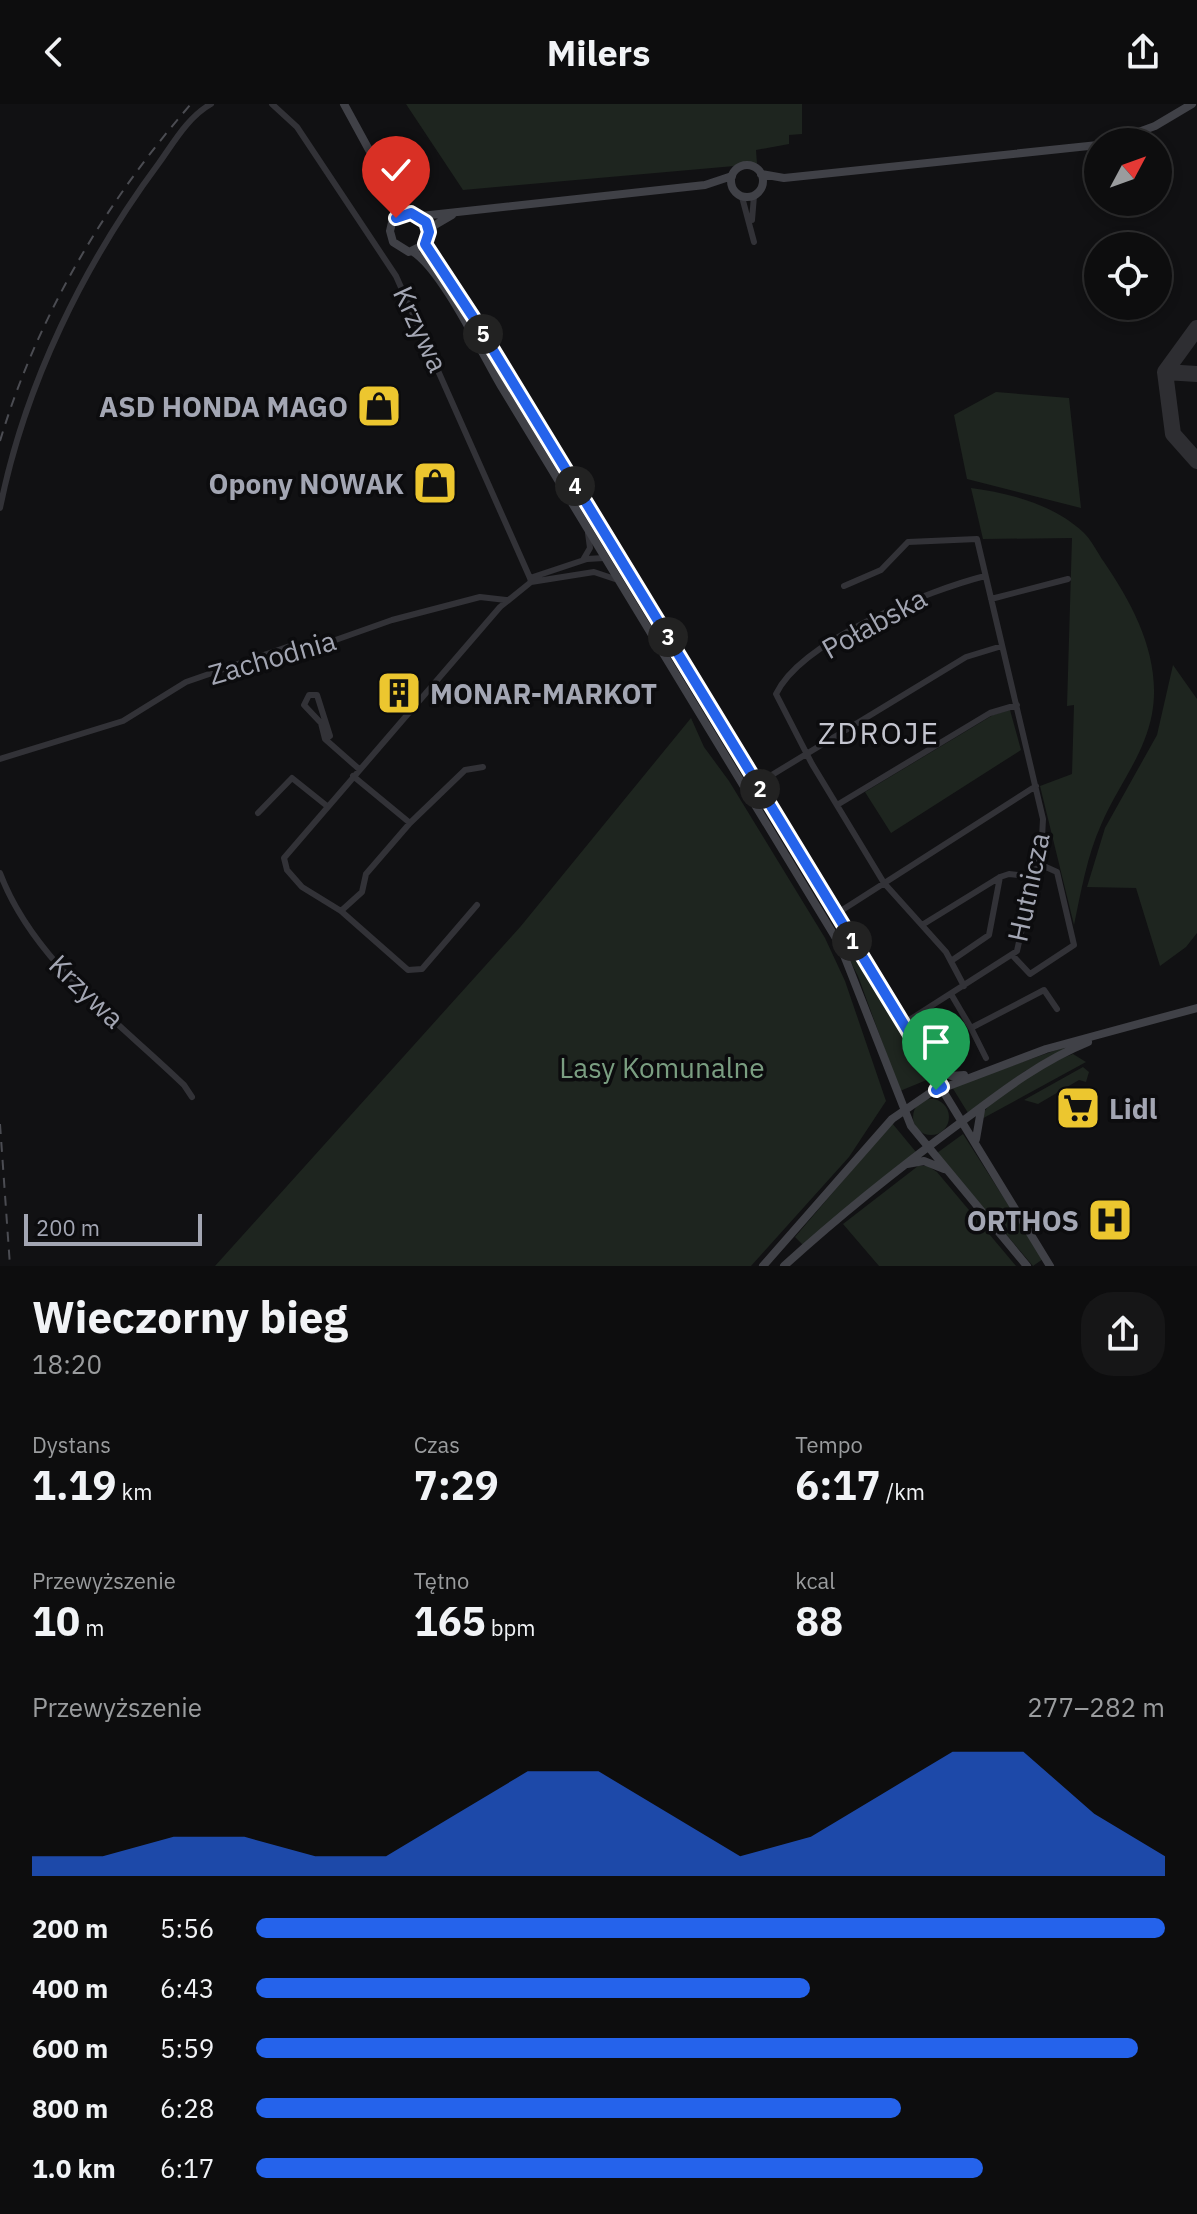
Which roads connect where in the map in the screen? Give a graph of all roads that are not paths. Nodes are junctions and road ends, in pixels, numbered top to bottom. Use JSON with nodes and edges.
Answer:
{"nodes":[{"id":1,"x":211,"y":104,"type":"edge"},
{"id":2,"x":272,"y":104,"type":"edge"},
{"id":3,"x":344,"y":104,"type":"edge"},
{"id":4,"x":1192,"y":104,"type":"edge"},
{"id":5,"x":1150,"y":128,"type":"edge"},
{"id":6,"x":1084,"y":146,"type":"edge"},
{"id":7,"x":761,"y":174,"type":"junction"},
{"id":8,"x":732,"y":176,"type":"junction"},
{"id":9,"x":784,"y":178,"type":"junction"},
{"id":10,"x":386,"y":181,"type":"junction"},
{"id":11,"x":705,"y":185,"type":"junction"},
{"id":12,"x":762,"y":185,"type":"junction"},
{"id":13,"x":733,"y":189,"type":"junction"},
{"id":14,"x":754,"y":196,"type":"junction"},
{"id":15,"x":742,"y":197,"type":"junction"},
{"id":16,"x":459,"y":211,"type":"junction"},
{"id":17,"x":411,"y":213,"type":"junction"},
{"id":18,"x":421,"y":216,"type":"junction"},
{"id":19,"x":393,"y":221,"type":"junction"},
{"id":20,"x":752,"y":228,"type":"junction"},
{"id":21,"x":428,"y":229,"type":"junction"},
{"id":22,"x":754,"y":242,"type":"dead end"},
{"id":23,"x":425,"y":244,"type":"junction"},
{"id":24,"x":412,"y":251,"type":"junction"},
{"id":25,"x":567,"y":471,"type":"junction"},
{"id":26,"x":555,"y":477,"type":"junction"},
{"id":27,"x":0,"y":508,"type":"edge"},
{"id":28,"x":587,"y":530,"type":"junction"},
{"id":29,"x":615,"y":551,"type":"junction"},
{"id":30,"x":604,"y":558,"type":"junction"},
{"id":31,"x":583,"y":560,"type":"junction"},
{"id":32,"x":594,"y":572,"type":"junction"},
{"id":33,"x":985,"y":576,"type":"junction"},
{"id":34,"x":1068,"y":579,"type":"dead end"},
{"id":35,"x":530,"y":580,"type":"junction"},
{"id":36,"x":621,"y":585,"type":"junction"},
{"id":37,"x":844,"y":586,"type":"dead end"},
{"id":38,"x":991,"y":599,"type":"junction"},
{"id":39,"x":506,"y":600,"type":"junction"},
{"id":40,"x":1002,"y":646,"type":"junction"},
{"id":41,"x":1017,"y":705,"type":"junction"},
{"id":42,"x":325,"y":739,"type":"junction"},
{"id":43,"x":735,"y":748,"type":"junction"},
{"id":44,"x":724,"y":754,"type":"junction"},
{"id":45,"x":807,"y":754,"type":"junction"},
{"id":46,"x":0,"y":759,"type":"edge"},
{"id":47,"x":483,"y":767,"type":"dead end"},
{"id":48,"x":359,"y":769,"type":"junction"},
{"id":49,"x":353,"y":776,"type":"junction"},
{"id":50,"x":757,"y":784,"type":"junction"},
{"id":51,"x":1036,"y":786,"type":"junction"},
{"id":52,"x":837,"y":805,"type":"junction"},
{"id":53,"x":327,"y":806,"type":"junction"},
{"id":54,"x":258,"y":813,"type":"dead end"},
{"id":55,"x":410,"y":823,"type":"junction"},
{"id":56,"x":1037,"y":863,"type":"junction"},
{"id":57,"x":0,"y":873,"type":"edge"},
{"id":58,"x":1000,"y":877,"type":"junction"},
{"id":59,"x":1035,"y":877,"type":"junction"},
{"id":60,"x":884,"y":883,"type":"junction"},
{"id":61,"x":477,"y":905,"type":"dead end"},
{"id":62,"x":341,"y":911,"type":"junction"},
{"id":63,"x":836,"y":914,"type":"junction"},
{"id":64,"x":922,"y":925,"type":"junction"},
{"id":65,"x":1013,"y":956,"type":"junction"},
{"id":66,"x":951,"y":961,"type":"junction"},
{"id":67,"x":964,"y":986,"type":"junction"},
{"id":68,"x":951,"y":994,"type":"junction"},
{"id":69,"x":1197,"y":1008,"type":"edge"},
{"id":70,"x":1057,"y":1009,"type":"dead end"},
{"id":71,"x":903,"y":1024,"type":"junction"},
{"id":72,"x":971,"y":1028,"type":"junction"},
{"id":73,"x":1116,"y":1031,"type":"junction"},
{"id":74,"x":986,"y":1058,"type":"dead end"},
{"id":75,"x":926,"y":1063,"type":"junction"},
{"id":76,"x":977,"y":1075,"type":"junction"},
{"id":77,"x":942,"y":1087,"type":"junction"},
{"id":78,"x":192,"y":1097,"type":"dead end"},
{"id":79,"x":983,"y":1105,"type":"junction"},
{"id":80,"x":903,"y":1108,"type":"junction"},
{"id":81,"x":962,"y":1121,"type":"junction"},
{"id":82,"x":927,"y":1147,"type":"junction"},
{"id":83,"x":980,"y":1150,"type":"junction"},
{"id":84,"x":903,"y":1165,"type":"junction"},
{"id":85,"x":948,"y":1171,"type":"junction"},
{"id":86,"x":763,"y":1266,"type":"edge"},
{"id":87,"x":784,"y":1266,"type":"edge"},
{"id":88,"x":1027,"y":1266,"type":"edge"},
{"id":89,"x":1050,"y":1266,"type":"edge"}],
"edges":[{"from":1,"to":27,"type":"street"},
{"from":2,"to":35,"type":"street","name":"Krzywa"},
{"from":3,"to":10,"type":"main road"},
{"from":4,"to":5,"type":"main road"},
{"from":6,"to":9,"type":"main road"},
{"from":7,"to":8,"type":"main road"},
{"from":7,"to":9,"type":"main road"},
{"from":7,"to":12,"type":"main road"},
{"from":8,"to":11,"type":"main road"},
{"from":8,"to":13,"type":"main road"},
{"from":9,"to":12,"type":"main road"},
{"from":10,"to":17,"type":"main road"},
{"from":10,"to":19,"type":"main road"},
{"from":11,"to":13,"type":"main road"},
{"from":11,"to":16,"type":"main road"},
{"from":12,"to":14,"type":"main road"},
{"from":13,"to":15,"type":"main road"},
{"from":14,"to":15,"type":"main road"},
{"from":14,"to":20,"type":"street"},
{"from":15,"to":20,"type":"street"},
{"from":16,"to":18,"type":"main road"},
{"from":16,"to":21,"type":"main road"},
{"from":17,"to":18,"type":"main road"},
{"from":17,"to":19,"type":"main road"},
{"from":18,"to":21,"type":"main road"},
{"from":19,"to":24,"type":"main road"},
{"from":20,"to":22,"type":"street"},
{"from":21,"to":23,"type":"main road"},
{"from":23,"to":24,"type":"main road"},
{"from":23,"to":25,"type":"main road"},
{"from":24,"to":26,"type":"main road"},
{"from":25,"to":26,"type":"main road"},
{"from":25,"to":29,"type":"main road"},
{"from":26,"to":28,"type":"main road"},
{"from":28,"to":30,"type":"main road"},
{"from":28,"to":31,"type":"street"},
{"from":29,"to":30,"type":"street"},
{"from":29,"to":43,"type":"main road"},
{"from":30,"to":31,"type":"street"},
{"from":30,"to":32,"type":"street"},
{"from":30,"to":36,"type":"main road"},
{"from":31,"to":35,"type":"street"},
{"from":32,"to":35,"type":"street"},
{"from":32,"to":36,"type":"street"},
{"from":33,"to":37,"type":"street","name":"Hutnicza"},
{"from":33,"to":38,"type":"street","name":"Hutnicza"},
{"from":33,"to":45,"type":"street","name":"Połabska"},
{"from":34,"to":38,"type":"street"},
{"from":35,"to":39,"type":"street"},
{"from":36,"to":44,"type":"main road"},
{"from":38,"to":40,"type":"street","name":"Hutnicza"},
{"from":39,"to":46,"type":"street","name":"Zachodnia"},
{"from":39,"to":48,"type":"street"},
{"from":40,"to":41,"type":"street","name":"Hutnicza"},
{"from":40,"to":45,"type":"street"},
{"from":41,"to":51,"type":"street","name":"Hutnicza"},
{"from":41,"to":52,"type":"street"},
{"from":42,"to":42,"type":"street"},
{"from":42,"to":48,"type":"street"},
{"from":43,"to":44,"type":"main road"},
{"from":43,"to":50,"type":"main road"},
{"from":44,"to":80,"type":"main road"},
{"from":45,"to":50,"type":"street"},
{"from":45,"to":52,"type":"street"},
{"from":47,"to":55,"type":"street"},
{"from":48,"to":49,"type":"street"},
{"from":49,"to":53,"type":"street"},
{"from":49,"to":55,"type":"street"},
{"from":50,"to":63,"type":"main road"},
{"from":51,"to":56,"type":"street","name":"Hutnicza"},
{"from":51,"to":60,"type":"street"},
{"from":52,"to":60,"type":"street"},
{"from":53,"to":54,"type":"street"},
{"from":53,"to":62,"type":"street"},
{"from":55,"to":62,"type":"street"},
{"from":56,"to":59,"type":"street","name":"Hutnicza"},
{"from":56,"to":65,"type":"street"},
{"from":57,"to":78,"type":"street","name":"Krzywa"},
{"from":58,"to":59,"type":"street"},
{"from":58,"to":64,"type":"street"},
{"from":58,"to":66,"type":"street"},
{"from":59,"to":65,"type":"street","name":"Hutnicza"},
{"from":60,"to":63,"type":"street"},
{"from":60,"to":64,"type":"street"},
{"from":61,"to":62,"type":"street"},
{"from":63,"to":71,"type":"main road"},
{"from":64,"to":66,"type":"street"},
{"from":65,"to":67,"type":"street","name":"Hutnicza"},
{"from":66,"to":67,"type":"street"},
{"from":67,"to":68,"type":"street","name":"Hutnicza"},
{"from":68,"to":71,"type":"street","name":"Hutnicza"},
{"from":68,"to":72,"type":"street"},
{"from":69,"to":73,"type":"main road"},
{"from":70,"to":72,"type":"street"},
{"from":71,"to":75,"type":"main road"},
{"from":72,"to":74,"type":"street"},
{"from":73,"to":76,"type":"main road"},
{"from":73,"to":79,"type":"main road"},
{"from":75,"to":76,"type":"main road"},
{"from":75,"to":77,"type":"main road"},
{"from":76,"to":77,"type":"main road"},
{"from":77,"to":80,"type":"main road"},
{"from":77,"to":81,"type":"main road"},
{"from":79,"to":81,"type":"main road"},
{"from":79,"to":83,"type":"main road"},
{"from":80,"to":82,"type":"main road"},
{"from":80,"to":86,"type":"main road"},
{"from":81,"to":82,"type":"main road"},
{"from":81,"to":83,"type":"main road"},
{"from":82,"to":84,"type":"main road"},
{"from":82,"to":85,"type":"main road"},
{"from":83,"to":89,"type":"main road"},
{"from":84,"to":85,"type":"main road"},
{"from":84,"to":87,"type":"main road"},
{"from":85,"to":88,"type":"main road"}]}
